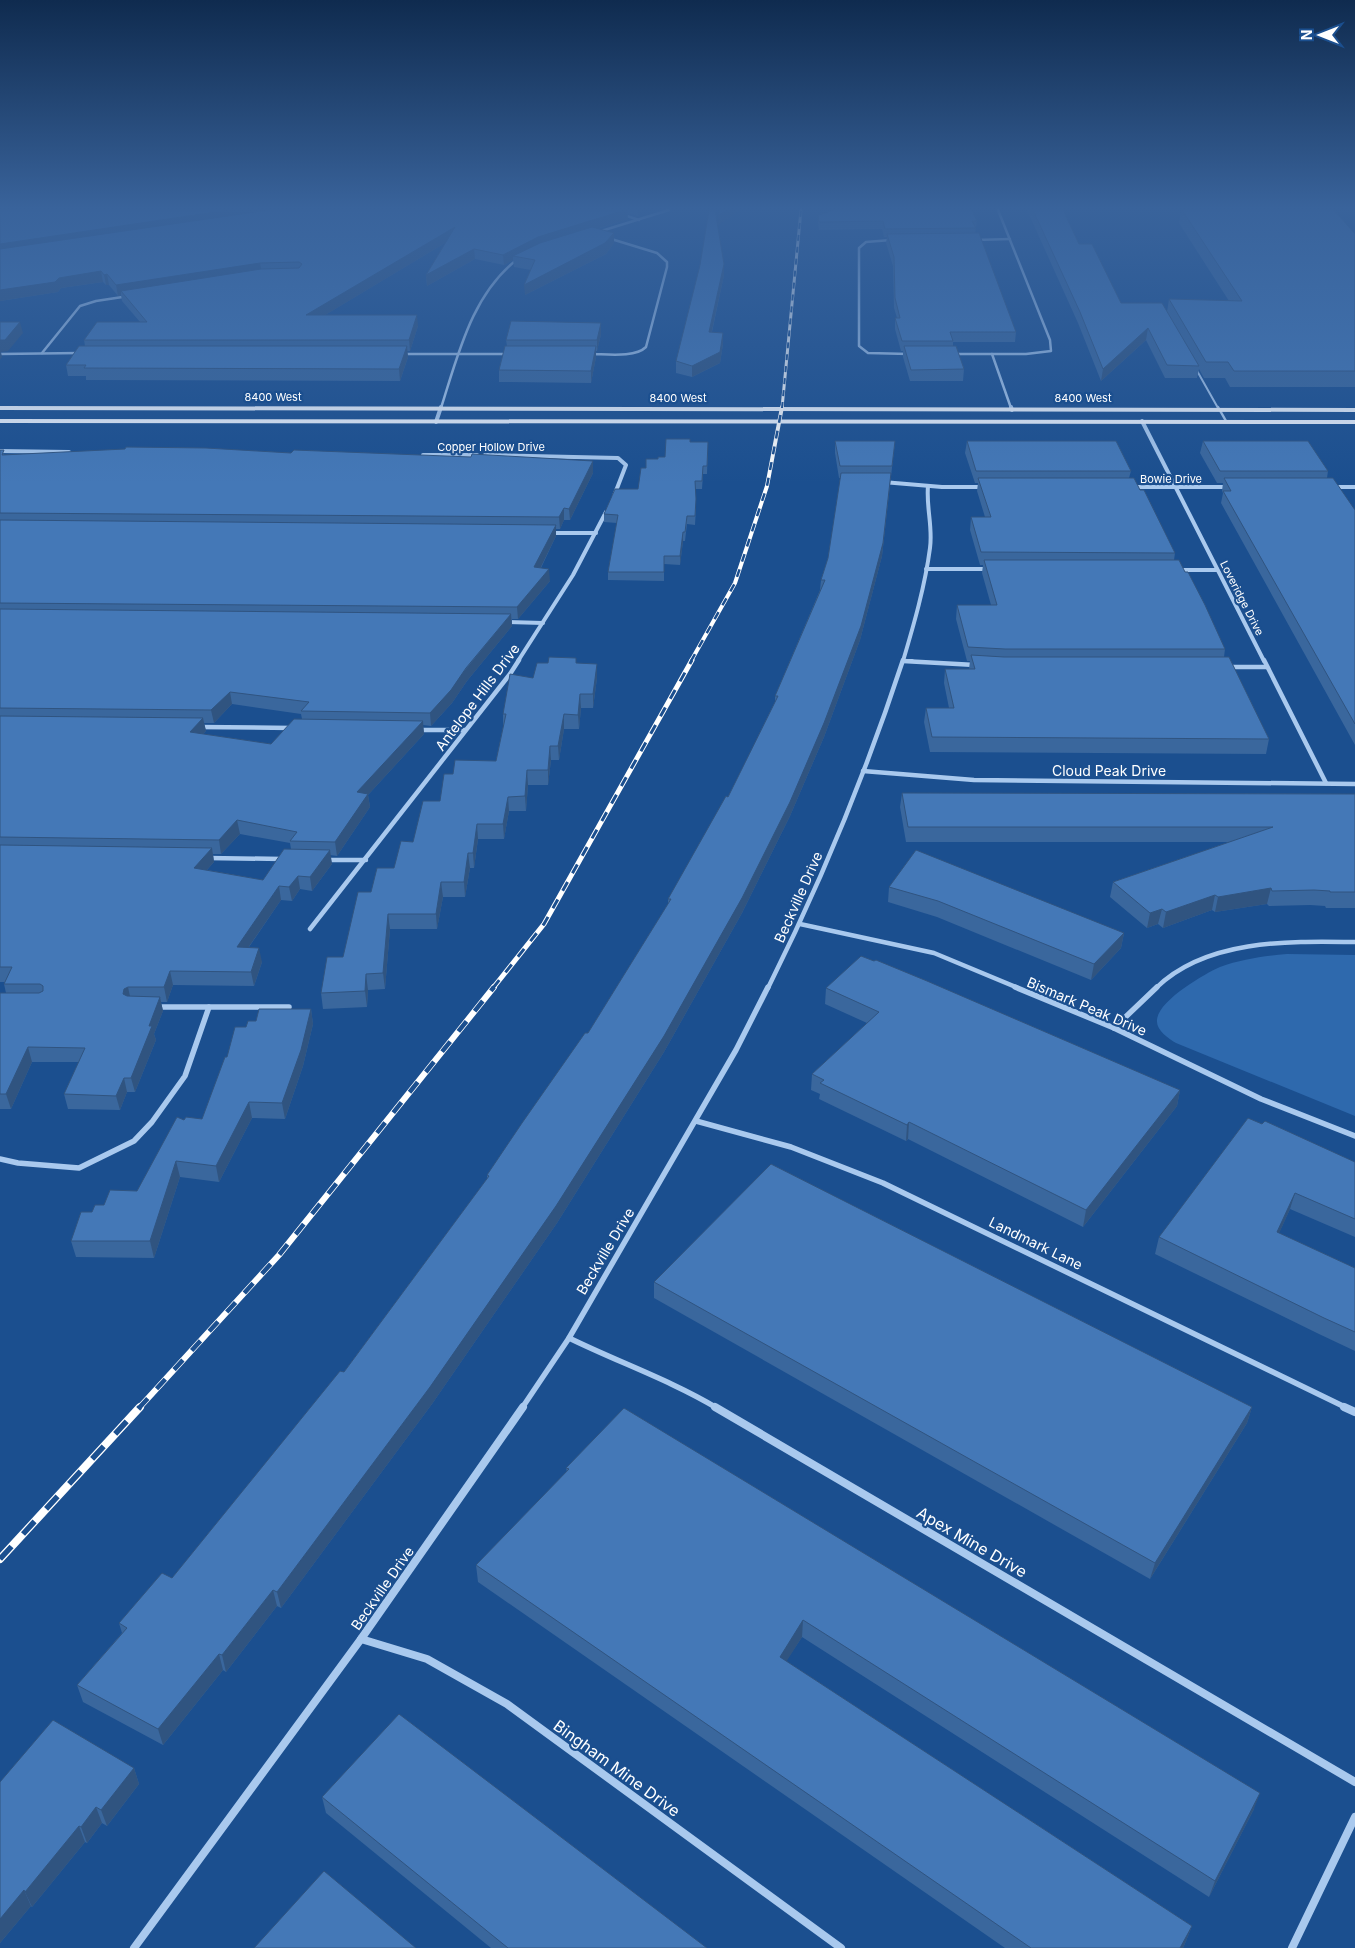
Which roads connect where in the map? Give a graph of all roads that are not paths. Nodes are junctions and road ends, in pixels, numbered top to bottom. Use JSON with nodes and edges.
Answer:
{"nodes":[{"id":1,"x":97,"y":301,"type":"edge"},
{"id":2,"x":483,"y":301,"type":"edge"},
{"id":3,"x":657,"y":301,"type":"edge"},
{"id":4,"x":860,"y":301,"type":"edge"},
{"id":5,"x":1034,"y":301,"type":"edge"},
{"id":6,"x":42,"y":353,"type":"junction"},
{"id":7,"x":0,"y":354,"type":"edge"},
{"id":8,"x":82,"y":354,"type":"edge"},
{"id":9,"x":399,"y":354,"type":"edge"},
{"id":10,"x":457,"y":354,"type":"junction"},
{"id":11,"x":509,"y":354,"type":"edge"},
{"id":12,"x":584,"y":354,"type":"edge"},
{"id":13,"x":916,"y":354,"type":"edge"},
{"id":14,"x":944,"y":354,"type":"edge"},
{"id":15,"x":992,"y":354,"type":"junction"},
{"id":16,"x":1191,"y":362,"type":"edge"},
{"id":17,"x":0,"y":408,"type":"edge"},
{"id":18,"x":440,"y":409,"type":"junction"},
{"id":19,"x":1012,"y":410,"type":"junction"},
{"id":20,"x":1219,"y":410,"type":"junction"},
{"id":21,"x":1355,"y":410,"type":"edge"},
{"id":22,"x":0,"y":421,"type":"edge"},
{"id":23,"x":1142,"y":421,"type":"junction"},
{"id":24,"x":436,"y":422,"type":"junction"},
{"id":25,"x":1226,"y":422,"type":"junction"},
{"id":26,"x":1355,"y":422,"type":"edge"},
{"id":27,"x":0,"y":452,"type":"edge"},
{"id":28,"x":77,"y":452,"type":"edge"},
{"id":29,"x":420,"y":455,"type":"edge"},
{"id":30,"x":620,"y":460,"type":"joint"},
{"id":31,"x":875,"y":482,"type":"edge"},
{"id":32,"x":928,"y":486,"type":"junction"},
{"id":33,"x":991,"y":487,"type":"edge"},
{"id":34,"x":1126,"y":487,"type":"edge"},
{"id":35,"x":1175,"y":487,"type":"junction"},
{"id":36,"x":1235,"y":487,"type":"edge"},
{"id":37,"x":1325,"y":487,"type":"edge"},
{"id":38,"x":1355,"y":487,"type":"edge"},
{"id":39,"x":548,"y":533,"type":"edge"},
{"id":40,"x":596,"y":533,"type":"junction"},
{"id":41,"x":926,"y":569,"type":"junction"},
{"id":42,"x":994,"y":569,"type":"edge"},
{"id":43,"x":1169,"y":570,"type":"edge"},
{"id":44,"x":1218,"y":570,"type":"junction"},
{"id":45,"x":504,"y":622,"type":"edge"},
{"id":46,"x":543,"y":623,"type":"junction"},
{"id":47,"x":903,"y":661,"type":"junction"},
{"id":48,"x":985,"y":666,"type":"edge"},
{"id":49,"x":1228,"y":667,"type":"edge"},
{"id":50,"x":1267,"y":667,"type":"junction"},
{"id":51,"x":197,"y":727,"type":"edge"},
{"id":52,"x":294,"y":728,"type":"edge"},
{"id":53,"x":408,"y":730,"type":"edge"},
{"id":54,"x":465,"y":730,"type":"junction"},
{"id":55,"x":863,"y":770,"type":"junction"},
{"id":56,"x":1326,"y":782,"type":"junction"},
{"id":57,"x":1355,"y":784,"type":"edge"},
{"id":58,"x":197,"y":858,"type":"edge"},
{"id":59,"x":286,"y":859,"type":"edge"},
{"id":60,"x":316,"y":859,"type":"edge"},
{"id":61,"x":366,"y":860,"type":"junction"},
{"id":62,"x":800,"y":924,"type":"junction"},
{"id":63,"x":310,"y":929,"type":"dead end"},
{"id":64,"x":1355,"y":942,"type":"edge"},
{"id":65,"x":150,"y":1006,"type":"edge"},
{"id":66,"x":209,"y":1007,"type":"junction"},
{"id":67,"x":289,"y":1008,"type":"edge"},
{"id":68,"x":1114,"y":1028,"type":"junction"},
{"id":69,"x":696,"y":1121,"type":"junction"},
{"id":70,"x":1355,"y":1136,"type":"edge"},
{"id":71,"x":0,"y":1159,"type":"edge"},
{"id":72,"x":569,"y":1338,"type":"junction"},
{"id":73,"x":1355,"y":1412,"type":"edge"},
{"id":74,"x":362,"y":1639,"type":"junction"},
{"id":75,"x":1355,"y":1782,"type":"edge"},
{"id":76,"x":1355,"y":1817,"type":"edge"},
{"id":77,"x":134,"y":1948,"type":"edge"},
{"id":78,"x":841,"y":1948,"type":"edge"},
{"id":79,"x":1292,"y":1948,"type":"edge"}],
"edges":[{"from":1,"to":6,"type":"street"},
{"from":2,"to":10,"type":"street"},
{"from":3,"to":12,"type":"street"},
{"from":4,"to":13,"type":"street"},
{"from":5,"to":15,"type":"street"},
{"from":6,"to":7,"type":"street"},
{"from":6,"to":8,"type":"street"},
{"from":9,"to":10,"type":"street"},
{"from":10,"to":11,"type":"street"},
{"from":10,"to":18,"type":"street"},
{"from":14,"to":15,"type":"street"},
{"from":15,"to":19,"type":"street"},
{"from":16,"to":20,"type":"lane"},
{"from":17,"to":18,"type":"main road","name":"8400 West"},
{"from":18,"to":19,"type":"main road","name":"8400 West"},
{"from":18,"to":24,"type":"street"},
{"from":19,"to":20,"type":"main road","name":"8400 West"},
{"from":20,"to":21,"type":"main road","name":"8400 West"},
{"from":20,"to":25,"type":"lane"},
{"from":22,"to":24,"type":"main road","name":"8400 West"},
{"from":23,"to":24,"type":"main road","name":"8400 West"},
{"from":23,"to":25,"type":"main road","name":"8400 West"},
{"from":23,"to":35,"type":"street","name":"Loveridge Drive"},
{"from":25,"to":26,"type":"main road","name":"8400 West"},
{"from":27,"to":28,"type":"street"},
{"from":29,"to":30,"type":"street","name":"Copper Hollow Drive"},
{"from":30,"to":40,"type":"street","name":"Antelope Hills Drive"},
{"from":31,"to":32,"type":"street"},
{"from":32,"to":33,"type":"street"},
{"from":32,"to":41,"type":"street","name":"Beckville Drive"},
{"from":34,"to":35,"type":"street","name":"Bowie Drive"},
{"from":35,"to":36,"type":"street","name":"Bowie Drive"},
{"from":35,"to":44,"type":"street","name":"Loveridge Drive"},
{"from":37,"to":38,"type":"street"},
{"from":39,"to":40,"type":"street"},
{"from":40,"to":46,"type":"street","name":"Antelope Hills Drive"},
{"from":41,"to":42,"type":"street"},
{"from":41,"to":47,"type":"street","name":"Beckville Drive"},
{"from":43,"to":44,"type":"street"},
{"from":44,"to":50,"type":"street","name":"Loveridge Drive"},
{"from":45,"to":46,"type":"street"},
{"from":46,"to":54,"type":"street","name":"Antelope Hills Drive"},
{"from":47,"to":48,"type":"street"},
{"from":47,"to":55,"type":"street","name":"Beckville Drive"},
{"from":49,"to":50,"type":"street"},
{"from":50,"to":56,"type":"street","name":"Loveridge Drive"},
{"from":51,"to":52,"type":"street"},
{"from":53,"to":54,"type":"street"},
{"from":54,"to":61,"type":"street","name":"Antelope Hills Drive"},
{"from":55,"to":56,"type":"street","name":"Cloud Peak Drive"},
{"from":55,"to":62,"type":"street","name":"Beckville Drive"},
{"from":56,"to":57,"type":"street","name":"Cloud Peak Drive"},
{"from":58,"to":59,"type":"street"},
{"from":60,"to":61,"type":"street"},
{"from":61,"to":63,"type":"street","name":"Antelope Hills Drive"},
{"from":62,"to":68,"type":"street","name":"Bismark Peak Drive"},
{"from":62,"to":69,"type":"street","name":"Beckville Drive"},
{"from":64,"to":68,"type":"street"},
{"from":65,"to":66,"type":"street"},
{"from":66,"to":67,"type":"street"},
{"from":66,"to":71,"type":"street"},
{"from":68,"to":70,"type":"street","name":"Bismark Peak Drive"},
{"from":69,"to":72,"type":"street","name":"Beckville Drive"},
{"from":69,"to":73,"type":"street","name":"Landmark Lane"},
{"from":72,"to":74,"type":"street","name":"Beckville Drive"},
{"from":72,"to":75,"type":"street","name":"Apex Mine Drive"},
{"from":74,"to":77,"type":"street","name":"Beckville Drive"},
{"from":74,"to":78,"type":"street","name":"Bingham Mine Drive"},
{"from":76,"to":79,"type":"street"}]}
